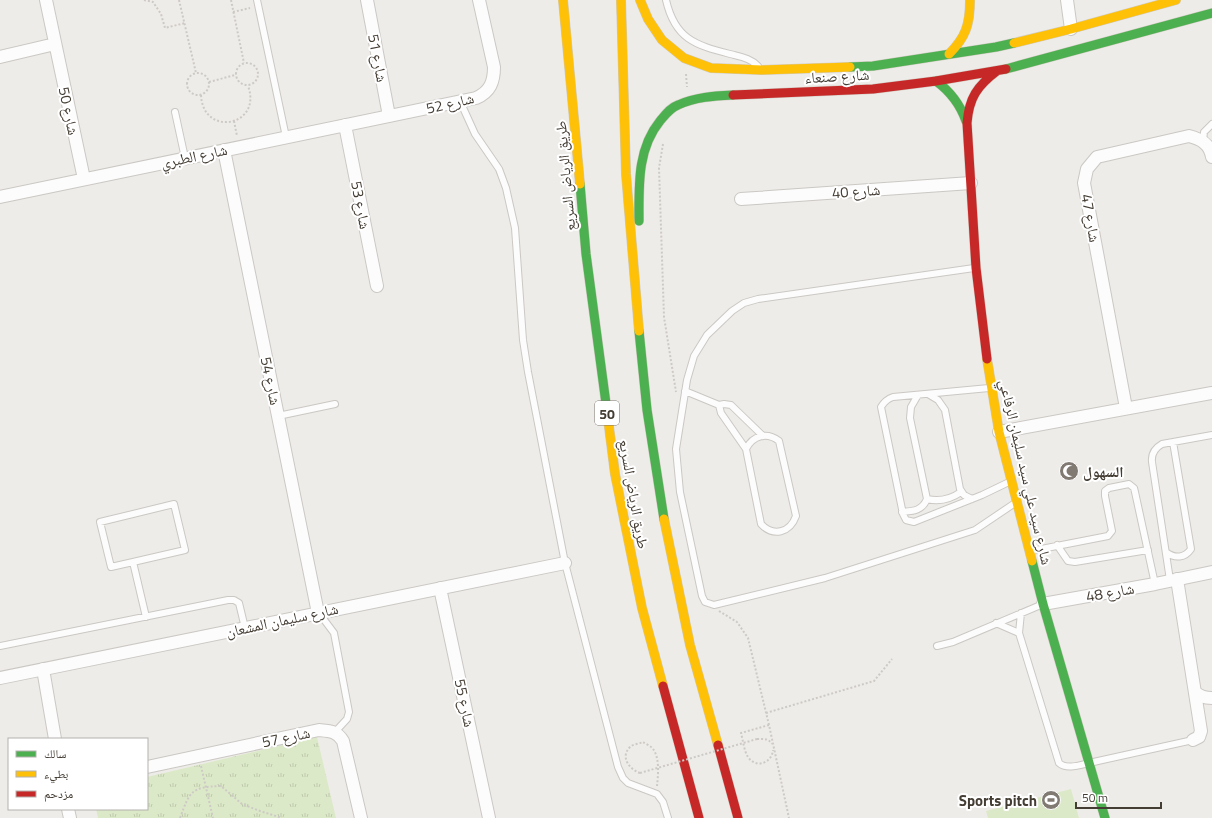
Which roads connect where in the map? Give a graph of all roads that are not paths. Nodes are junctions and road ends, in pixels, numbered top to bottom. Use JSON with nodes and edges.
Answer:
{"nodes":[{"id":1,"x":46,"y":0,"type":"edge"},
{"id":2,"x":367,"y":0,"type":"edge"},
{"id":3,"x":479,"y":0,"type":"edge"},
{"id":4,"x":621,"y":0,"type":"edge"},
{"id":5,"x":640,"y":0,"type":"edge"},
{"id":6,"x":666,"y":0,"type":"edge"},
{"id":7,"x":970,"y":0,"type":"edge"},
{"id":8,"x":1067,"y":0,"type":"edge"},
{"id":9,"x":1176,"y":0,"type":"edge"},
{"id":10,"x":258,"y":3,"type":"edge"},
{"id":11,"x":563,"y":3,"type":"edge"},
{"id":12,"x":1212,"y":13,"type":"edge"},
{"id":13,"x":970,"y":16,"type":"junction"},
{"id":14,"x":975,"y":29,"type":"dead end"},
{"id":15,"x":1071,"y":29,"type":"junction"},
{"id":16,"x":984,"y":40,"type":"dead end"},
{"id":17,"x":55,"y":44,"type":"junction"},
{"id":18,"x":996,"y":46,"type":"junction"},
{"id":19,"x":949,"y":54,"type":"junction"},
{"id":20,"x":0,"y":57,"type":"edge"},
{"id":21,"x":762,"y":70,"type":"junction"},
{"id":22,"x":997,"y":71,"type":"junction"},
{"id":23,"x":936,"y":81,"type":"junction"},
{"id":24,"x":768,"y":94,"type":"junction"},
{"id":25,"x":460,"y":101,"type":"junction"},
{"id":26,"x":175,"y":112,"type":"dead end"},
{"id":27,"x":389,"y":116,"type":"junction"},
{"id":28,"x":967,"y":123,"type":"junction"},
{"id":29,"x":1212,"y":124,"type":"edge"},
{"id":30,"x":344,"y":125,"type":"junction"},
{"id":31,"x":286,"y":137,"type":"junction"},
{"id":32,"x":1204,"y":141,"type":"junction"},
{"id":33,"x":224,"y":150,"type":"junction"},
{"id":34,"x":1212,"y":157,"type":"edge"},
{"id":35,"x":185,"y":158,"type":"junction"},
{"id":36,"x":84,"y":179,"type":"junction"},
{"id":37,"x":971,"y":183,"type":"junction"},
{"id":38,"x":0,"y":197,"type":"edge"},
{"id":39,"x":741,"y":199,"type":"dead end"},
{"id":40,"x":976,"y":268,"type":"junction"},
{"id":41,"x":377,"y":286,"type":"dead end"},
{"id":42,"x":637,"y":314,"type":"junction"},
{"id":43,"x":991,"y":388,"type":"junction"},
{"id":44,"x":685,"y":392,"type":"junction"},
{"id":45,"x":1212,"y":393,"type":"edge"},
{"id":46,"x":927,"y":394,"type":"junction"},
{"id":47,"x":918,"y":395,"type":"junction"},
{"id":48,"x":335,"y":404,"type":"dead end"},
{"id":49,"x":720,"y":405,"type":"junction"},
{"id":50,"x":1126,"y":408,"type":"junction"},
{"id":51,"x":278,"y":416,"type":"junction"},
{"id":52,"x":1000,"y":432,"type":"junction"},
{"id":53,"x":1212,"y":435,"type":"edge"},
{"id":54,"x":763,"y":436,"type":"junction"},
{"id":55,"x":1173,"y":442,"type":"junction"},
{"id":56,"x":746,"y":449,"type":"junction"},
{"id":57,"x":1011,"y":481,"type":"junction"},
{"id":58,"x":962,"y":492,"type":"junction"},
{"id":59,"x":927,"y":499,"type":"junction"},
{"id":60,"x":972,"y":499,"type":"junction"},
{"id":61,"x":1016,"y":502,"type":"junction"},
{"id":62,"x":902,"y":512,"type":"junction"},
{"id":63,"x":1056,"y":545,"type":"junction"},
{"id":64,"x":1148,"y":550,"type":"junction"},
{"id":65,"x":1029,"y":551,"type":"junction"},
{"id":66,"x":1166,"y":552,"type":"junction"},
{"id":67,"x":133,"y":562,"type":"junction"},
{"id":68,"x":565,"y":563,"type":"junction"},
{"id":69,"x":1212,"y":572,"type":"edge"},
{"id":70,"x":1174,"y":580,"type":"junction"},
{"id":71,"x":1155,"y":584,"type":"junction"},
{"id":72,"x":440,"y":588,"type":"junction"},
{"id":73,"x":1043,"y":604,"type":"junction"},
{"id":74,"x":1021,"y":612,"type":"junction"},
{"id":75,"x":318,"y":613,"type":"junction"},
{"id":76,"x":146,"y":617,"type":"junction"},
{"id":77,"x":996,"y":624,"type":"junction"},
{"id":78,"x":245,"y":628,"type":"junction"},
{"id":79,"x":1019,"y":633,"type":"junction"},
{"id":80,"x":0,"y":646,"type":"edge"},
{"id":81,"x":937,"y":646,"type":"dead end"},
{"id":82,"x":42,"y":669,"type":"junction"},
{"id":83,"x":0,"y":678,"type":"edge"},
{"id":84,"x":1195,"y":692,"type":"junction"},
{"id":85,"x":1212,"y":698,"type":"edge"},
{"id":86,"x":335,"y":732,"type":"junction"},
{"id":87,"x":55,"y":738,"type":"edge"},
{"id":88,"x":1193,"y":740,"type":"joint"},
{"id":89,"x":1089,"y":763,"type":"junction"},
{"id":90,"x":148,"y":767,"type":"edge"},
{"id":91,"x":361,"y":818,"type":"edge"},
{"id":92,"x":490,"y":818,"type":"edge"},
{"id":93,"x":668,"y":818,"type":"edge"},
{"id":94,"x":699,"y":818,"type":"edge"},
{"id":95,"x":738,"y":818,"type":"edge"},
{"id":96,"x":1105,"y":818,"type":"edge"}],
"edges":[{"from":1,"to":17,"type":"street","name":"شارع 50"},
{"from":2,"to":27,"type":"street","name":"شارع 51"},
{"from":3,"to":25,"type":"street","name":"شارع 52"},
{"from":4,"to":42,"type":"main road","name":"طريق الرياض السريع"},
{"from":5,"to":21,"type":"main road","name":"شارع صنعاء"},
{"from":6,"to":21,"type":"lane"},
{"from":7,"to":13,"type":"main road"},
{"from":8,"to":15,"type":"street"},
{"from":9,"to":15,"type":"main road","name":"شارع صنعاء"},
{"from":10,"to":31,"type":"lane"},
{"from":11,"to":94,"type":"main road","name":"طريق الرياض السريع","number":"50"},
{"from":12,"to":22,"type":"main road","name":"شارع صنعاء"},
{"from":13,"to":14,"type":"main road"},
{"from":13,"to":19,"type":"main road"},
{"from":15,"to":18,"type":"main road","name":"شارع صنعاء"},
{"from":16,"to":18,"type":"main road"},
{"from":17,"to":20,"type":"street"},
{"from":17,"to":36,"type":"street","name":"شارع 50"},
{"from":18,"to":19,"type":"main road","name":"شارع صنعاء"},
{"from":19,"to":21,"type":"main road","name":"شارع صنعاء"},
{"from":21,"to":24,"type":"main road"},
{"from":22,"to":23,"type":"main road","name":"شارع صنعاء"},
{"from":22,"to":28,"type":"main road","name":"شارع سيد علي سيد سليمان الرفاعي"},
{"from":23,"to":24,"type":"main road","name":"شارع صنعاء"},
{"from":23,"to":28,"type":"main road","name":"شارع سيد علي سيد سليمان الرفاعي"},
{"from":24,"to":42,"type":"main road","name":"شارع صنعاء"},
{"from":25,"to":27,"type":"street","name":"شارع 52"},
{"from":25,"to":68,"type":"lane"},
{"from":26,"to":35,"type":"lane"},
{"from":27,"to":30,"type":"street","name":"شارع الطبري"},
{"from":28,"to":37,"type":"main road","name":"شارع سيد علي سيد سليمان الرفاعي"},
{"from":29,"to":32,"type":"lane"},
{"from":30,"to":31,"type":"street","name":"شارع الطبري"},
{"from":30,"to":41,"type":"street","name":"شارع 53"},
{"from":31,"to":33,"type":"street","name":"شارع الطبري"},
{"from":32,"to":34,"type":"street"},
{"from":32,"to":50,"type":"street","name":"شارع 47"},
{"from":33,"to":35,"type":"street","name":"شارع الطبري"},
{"from":33,"to":51,"type":"street","name":"شارع 54"},
{"from":35,"to":36,"type":"street","name":"شارع الطبري"},
{"from":36,"to":38,"type":"street","name":"شارع الطبري"},
{"from":37,"to":39,"type":"street","name":"شارع 40"},
{"from":37,"to":40,"type":"main road","name":"شارع سيد علي سيد سليمان الرفاعي"},
{"from":40,"to":43,"type":"main road","name":"شارع سيد علي سيد سليمان الرفاعي"},
{"from":40,"to":44,"type":"lane"},
{"from":42,"to":95,"type":"main road","name":"طريق الرياض السريع"},
{"from":43,"to":46,"type":"lane"},
{"from":43,"to":52,"type":"main road","name":"شارع سيد علي سيد سليمان الرفاعي"},
{"from":44,"to":49,"type":"lane"},
{"from":44,"to":61,"type":"lane"},
{"from":45,"to":50,"type":"street"},
{"from":46,"to":47,"type":"lane"},
{"from":46,"to":58,"type":"lane"},
{"from":47,"to":59,"type":"lane"},
{"from":47,"to":62,"type":"lane"},
{"from":48,"to":51,"type":"lane"},
{"from":49,"to":54,"type":"lane"},
{"from":49,"to":56,"type":"lane"},
{"from":50,"to":52,"type":"street"},
{"from":51,"to":75,"type":"street","name":"شارع 54"},
{"from":52,"to":57,"type":"main road","name":"شارع سيد علي سيد سليمان الرفاعي"},
{"from":53,"to":55,"type":"lane"},
{"from":54,"to":56,"type":"lane"},
{"from":54,"to":56,"type":"lane"},
{"from":55,"to":66,"type":"lane"},
{"from":55,"to":66,"type":"lane"},
{"from":57,"to":60,"type":"lane"},
{"from":57,"to":61,"type":"main road","name":"شارع سيد علي سيد سليمان الرفاعي"},
{"from":58,"to":59,"type":"lane"},
{"from":58,"to":60,"type":"lane"},
{"from":59,"to":62,"type":"lane"},
{"from":60,"to":62,"type":"lane"},
{"from":61,"to":65,"type":"main road","name":"شارع سيد علي سيد سليمان الرفاعي"},
{"from":63,"to":64,"type":"lane"},
{"from":63,"to":64,"type":"lane"},
{"from":63,"to":65,"type":"lane"},
{"from":64,"to":71,"type":"lane"},
{"from":65,"to":73,"type":"main road","name":"شارع سيد علي سيد سليمان الرفاعي"},
{"from":66,"to":70,"type":"lane"},
{"from":67,"to":67,"type":"lane"},
{"from":67,"to":76,"type":"lane"},
{"from":68,"to":72,"type":"street","name":"شارع سليمان المشعان"},
{"from":68,"to":93,"type":"lane"},
{"from":69,"to":70,"type":"street","name":"شارع 48"},
{"from":70,"to":71,"type":"street","name":"شارع 48"},
{"from":70,"to":84,"type":"street"},
{"from":71,"to":73,"type":"street","name":"شارع 48"},
{"from":72,"to":75,"type":"street","name":"شارع سليمان المشعان"},
{"from":72,"to":92,"type":"street","name":"شارع 55"},
{"from":73,"to":74,"type":"lane"},
{"from":73,"to":89,"type":"main road","name":"شارع سيد علي سيد سليمان الرفاعي"},
{"from":74,"to":77,"type":"lane"},
{"from":74,"to":79,"type":"lane"},
{"from":75,"to":78,"type":"street","name":"شارع سليمان المشعان"},
{"from":75,"to":86,"type":"lane"},
{"from":76,"to":78,"type":"lane"},
{"from":76,"to":80,"type":"lane"},
{"from":77,"to":79,"type":"lane"},
{"from":77,"to":81,"type":"lane"},
{"from":78,"to":82,"type":"street","name":"شارع سليمان المشعان"},
{"from":79,"to":89,"type":"lane"},
{"from":82,"to":83,"type":"street","name":"شارع سليمان المشعان"},
{"from":82,"to":87,"type":"street"},
{"from":84,"to":85,"type":"street"},
{"from":84,"to":88,"type":"street"},
{"from":86,"to":90,"type":"street","name":"شارع 57"},
{"from":86,"to":91,"type":"street"},
{"from":88,"to":89,"type":"lane"},
{"from":89,"to":96,"type":"main road","name":"شارع سيد علي سيد سليمان الرفاعي"}]}
